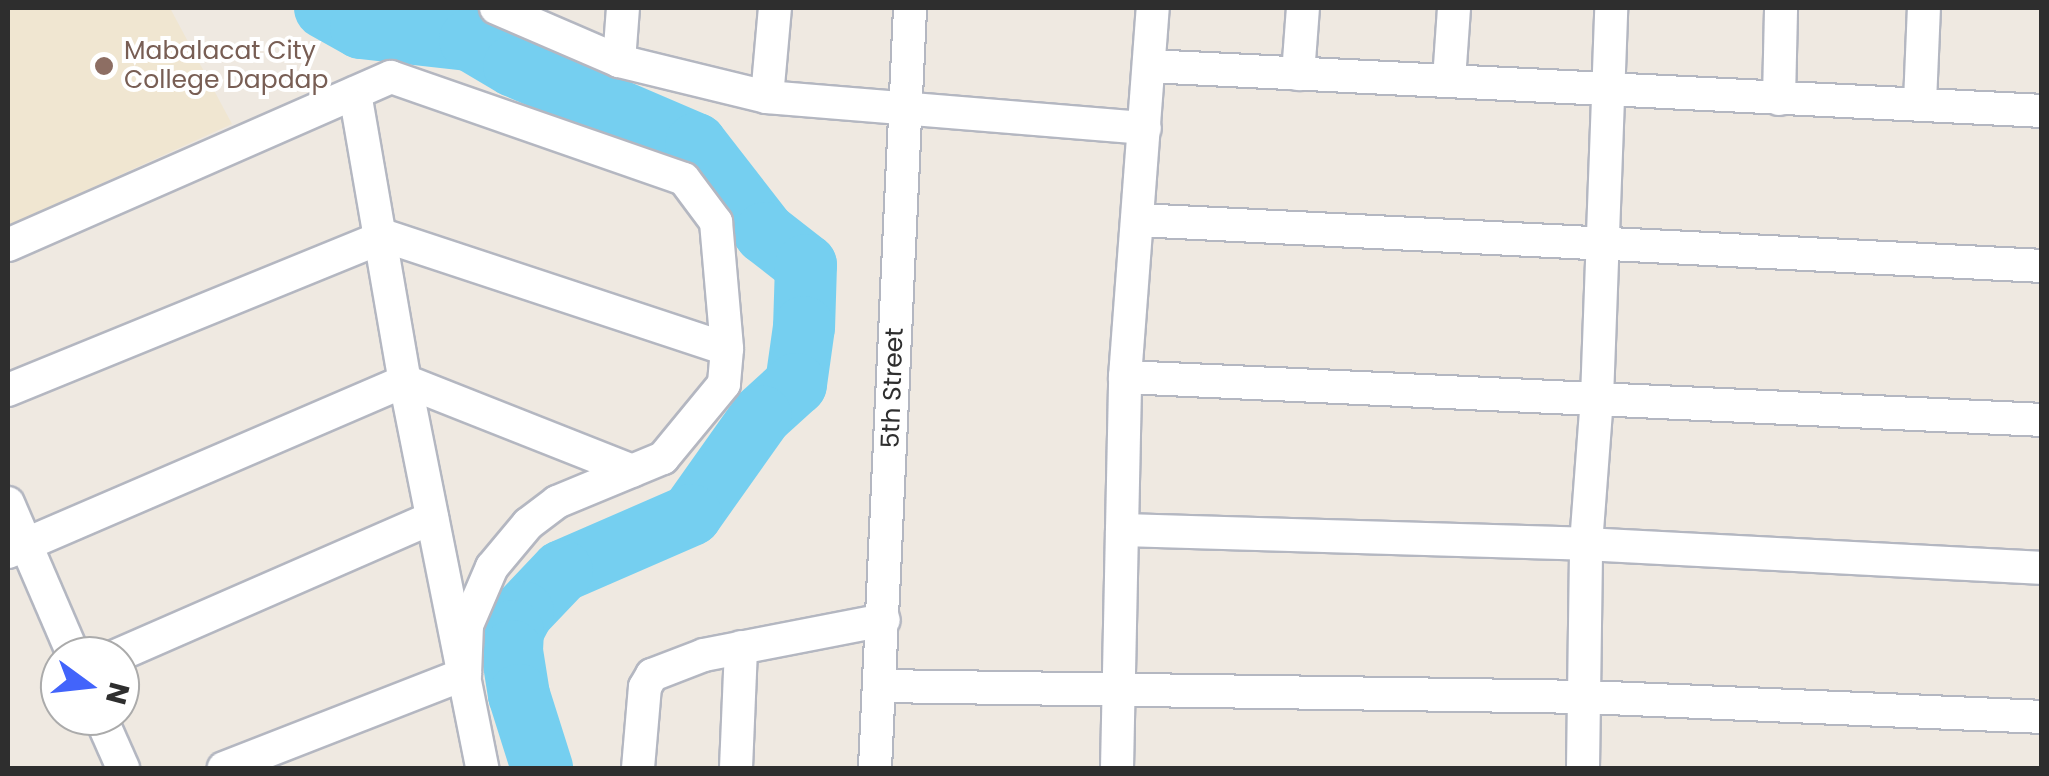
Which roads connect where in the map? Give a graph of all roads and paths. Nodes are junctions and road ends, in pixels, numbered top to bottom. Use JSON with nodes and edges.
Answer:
{"nodes":[{"id":1,"x":497,"y":8,"type":"edge"},
{"id":2,"x":623,"y":8,"type":"edge"},
{"id":3,"x":775,"y":8,"type":"edge"},
{"id":4,"x":910,"y":8,"type":"edge"},
{"id":5,"x":1152,"y":8,"type":"edge"},
{"id":6,"x":1302,"y":8,"type":"edge"},
{"id":7,"x":1454,"y":8,"type":"edge"},
{"id":8,"x":1611,"y":8,"type":"edge"},
{"id":9,"x":1781,"y":8,"type":"edge"},
{"id":10,"x":1924,"y":8,"type":"edge"},
{"id":11,"x":619,"y":61,"type":"junction"},
{"id":12,"x":1149,"y":66,"type":"junction"},
{"id":13,"x":1298,"y":74,"type":"junction"},
{"id":14,"x":1449,"y":80,"type":"junction"},
{"id":15,"x":1606,"y":91,"type":"junction"},
{"id":16,"x":355,"y":92,"type":"junction"},
{"id":17,"x":767,"y":97,"type":"junction"},
{"id":18,"x":1780,"y":99,"type":"junction"},
{"id":19,"x":1920,"y":102,"type":"junction"},
{"id":20,"x":903,"y":108,"type":"junction"},
{"id":21,"x":2042,"y":111,"type":"edge"},
{"id":22,"x":1145,"y":128,"type":"junction"},
{"id":23,"x":1138,"y":220,"type":"junction"},
{"id":24,"x":378,"y":239,"type":"junction"},
{"id":25,"x":1600,"y":242,"type":"junction"},
{"id":26,"x":8,"y":245,"type":"edge"},
{"id":27,"x":2042,"y":266,"type":"edge"},
{"id":28,"x":727,"y":350,"type":"junction"},
{"id":29,"x":1125,"y":377,"type":"junction"},
{"id":30,"x":405,"y":381,"type":"junction"},
{"id":31,"x":8,"y":390,"type":"edge"},
{"id":32,"x":1597,"y":398,"type":"junction"},
{"id":33,"x":2042,"y":420,"type":"edge"},
{"id":34,"x":632,"y":471,"type":"junction"},
{"id":35,"x":8,"y":503,"type":"edge"},
{"id":36,"x":432,"y":518,"type":"junction"},
{"id":37,"x":1122,"y":530,"type":"junction"},
{"id":38,"x":1586,"y":544,"type":"junction"},
{"id":39,"x":16,"y":548,"type":"edge"},
{"id":40,"x":2042,"y":568,"type":"edge"},
{"id":41,"x":884,"y":620,"type":"junction"},
{"id":42,"x":63,"y":636,"type":"edge"},
{"id":43,"x":140,"y":646,"type":"edge"},
{"id":44,"x":741,"y":647,"type":"junction"},
{"id":45,"x":465,"y":674,"type":"junction"},
{"id":46,"x":880,"y":686,"type":"junction"},
{"id":47,"x":1119,"y":687,"type":"junction"},
{"id":48,"x":1586,"y":697,"type":"junction"},
{"id":49,"x":2042,"y":718,"type":"edge"},
{"id":50,"x":109,"y":736,"type":"edge"},
{"id":51,"x":123,"y":768,"type":"edge"},
{"id":52,"x":224,"y":768,"type":"edge"},
{"id":53,"x":482,"y":768,"type":"edge"},
{"id":54,"x":638,"y":768,"type":"edge"},
{"id":55,"x":736,"y":768,"type":"edge"},
{"id":56,"x":875,"y":768,"type":"edge"},
{"id":57,"x":1116,"y":768,"type":"edge"},
{"id":58,"x":1582,"y":768,"type":"edge"}],
"edges":[{"from":1,"to":11,"type":"street"},
{"from":2,"to":11,"type":"street"},
{"from":3,"to":17,"type":"street"},
{"from":4,"to":20,"type":"street","name":"5th Street"},
{"from":5,"to":12,"type":"street"},
{"from":6,"to":13,"type":"street"},
{"from":7,"to":14,"type":"street"},
{"from":8,"to":15,"type":"street"},
{"from":9,"to":18,"type":"street"},
{"from":10,"to":19,"type":"street"},
{"from":11,"to":17,"type":"street"},
{"from":12,"to":13,"type":"street"},
{"from":12,"to":22,"type":"street"},
{"from":13,"to":14,"type":"street"},
{"from":14,"to":15,"type":"street"},
{"from":15,"to":18,"type":"street"},
{"from":15,"to":25,"type":"street"},
{"from":16,"to":24,"type":"street"},
{"from":16,"to":26,"type":"street"},
{"from":16,"to":28,"type":"street"},
{"from":17,"to":20,"type":"street"},
{"from":18,"to":19,"type":"street"},
{"from":19,"to":21,"type":"street"},
{"from":20,"to":22,"type":"street"},
{"from":20,"to":41,"type":"street","name":"5th Street"},
{"from":22,"to":23,"type":"street"},
{"from":23,"to":25,"type":"street"},
{"from":23,"to":29,"type":"street"},
{"from":24,"to":28,"type":"street"},
{"from":24,"to":30,"type":"street"},
{"from":24,"to":31,"type":"street"},
{"from":25,"to":27,"type":"street"},
{"from":25,"to":32,"type":"street"},
{"from":28,"to":34,"type":"street"},
{"from":29,"to":32,"type":"street"},
{"from":29,"to":37,"type":"street"},
{"from":30,"to":34,"type":"street"},
{"from":30,"to":36,"type":"street"},
{"from":30,"to":39,"type":"street"},
{"from":32,"to":33,"type":"street"},
{"from":32,"to":38,"type":"street"},
{"from":34,"to":45,"type":"street"},
{"from":35,"to":39,"type":"street"},
{"from":36,"to":43,"type":"street"},
{"from":36,"to":45,"type":"street"},
{"from":37,"to":38,"type":"street"},
{"from":37,"to":47,"type":"street"},
{"from":38,"to":40,"type":"street"},
{"from":38,"to":48,"type":"street"},
{"from":39,"to":42,"type":"street"},
{"from":41,"to":44,"type":"street"},
{"from":41,"to":46,"type":"street","name":"5th Street"},
{"from":44,"to":54,"type":"street"},
{"from":44,"to":55,"type":"street"},
{"from":45,"to":52,"type":"street"},
{"from":45,"to":53,"type":"street"},
{"from":46,"to":47,"type":"street"},
{"from":46,"to":56,"type":"street","name":"5th Street"},
{"from":47,"to":48,"type":"street"},
{"from":47,"to":57,"type":"street"},
{"from":48,"to":49,"type":"street"},
{"from":48,"to":58,"type":"street"},
{"from":50,"to":51,"type":"street"}]}
